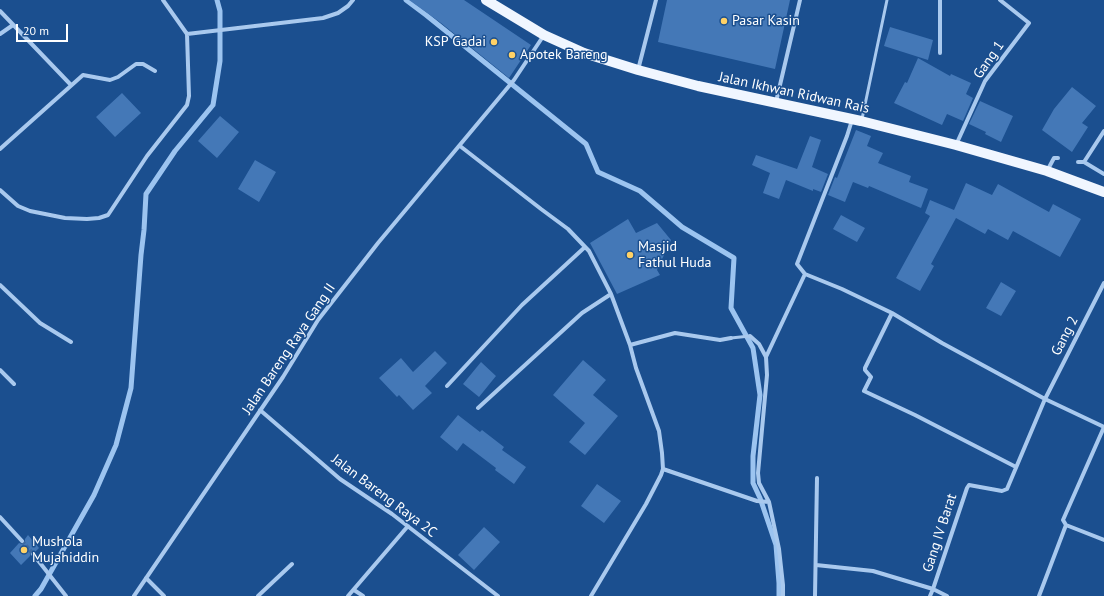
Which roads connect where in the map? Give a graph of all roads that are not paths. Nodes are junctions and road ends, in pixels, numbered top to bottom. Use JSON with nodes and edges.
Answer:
{"nodes":[{"id":1,"x":163,"y":0,"type":"edge"},
{"id":2,"x":353,"y":0,"type":"edge"},
{"id":3,"x":486,"y":0,"type":"edge"},
{"id":4,"x":656,"y":0,"type":"edge"},
{"id":5,"x":800,"y":0,"type":"edge"},
{"id":6,"x":887,"y":0,"type":"edge"},
{"id":7,"x":940,"y":0,"type":"edge"},
{"id":8,"x":1000,"y":0,"type":"edge"},
{"id":9,"x":0,"y":11,"type":"edge"},
{"id":10,"x":13,"y":24,"type":"junction"},
{"id":11,"x":0,"y":34,"type":"edge"},
{"id":12,"x":187,"y":34,"type":"junction"},
{"id":13,"x":544,"y":35,"type":"junction"},
{"id":14,"x":940,"y":53,"type":"dead end"},
{"id":15,"x":638,"y":70,"type":"junction"},
{"id":16,"x":155,"y":71,"type":"dead end"},
{"id":17,"x":71,"y":84,"type":"junction"},
{"id":18,"x":776,"y":103,"type":"junction"},
{"id":19,"x":857,"y":120,"type":"junction"},
{"id":20,"x":1104,"y":131,"type":"edge"},
{"id":21,"x":460,"y":146,"type":"junction"},
{"id":22,"x":956,"y":146,"type":"junction"},
{"id":23,"x":0,"y":150,"type":"edge"},
{"id":24,"x":1058,"y":158,"type":"dead end"},
{"id":25,"x":1078,"y":162,"type":"dead end"},
{"id":26,"x":1084,"y":162,"type":"junction"},
{"id":27,"x":1047,"y":171,"type":"junction"},
{"id":28,"x":1104,"y":174,"type":"edge"},
{"id":29,"x":0,"y":190,"type":"edge"},
{"id":30,"x":1104,"y":192,"type":"edge"},
{"id":31,"x":585,"y":247,"type":"junction"},
{"id":32,"x":805,"y":274,"type":"junction"},
{"id":33,"x":1104,"y":283,"type":"edge"},
{"id":34,"x":0,"y":285,"type":"edge"},
{"id":35,"x":611,"y":294,"type":"junction"},
{"id":36,"x":892,"y":313,"type":"junction"},
{"id":37,"x":750,"y":336,"type":"joint"},
{"id":38,"x":731,"y":338,"type":"joint"},
{"id":39,"x":71,"y":342,"type":"dead end"},
{"id":40,"x":630,"y":345,"type":"junction"},
{"id":41,"x":766,"y":357,"type":"junction"},
{"id":42,"x":0,"y":370,"type":"edge"},
{"id":43,"x":14,"y":384,"type":"dead end"},
{"id":44,"x":447,"y":386,"type":"dead end"},
{"id":45,"x":1045,"y":399,"type":"junction"},
{"id":46,"x":478,"y":408,"type":"dead end"},
{"id":47,"x":260,"y":410,"type":"junction"},
{"id":48,"x":1104,"y":427,"type":"edge"},
{"id":49,"x":1016,"y":467,"type":"junction"},
{"id":50,"x":663,"y":469,"type":"junction"},
{"id":51,"x":817,"y":478,"type":"dead end"},
{"id":52,"x":766,"y":502,"type":"junction"},
{"id":53,"x":0,"y":517,"type":"edge"},
{"id":54,"x":1066,"y":525,"type":"junction"},
{"id":55,"x":408,"y":526,"type":"junction"},
{"id":56,"x":1104,"y":540,"type":"edge"},
{"id":57,"x":22,"y":541,"type":"tunnel mouth"},
{"id":58,"x":33,"y":554,"type":"tunnel mouth"},
{"id":59,"x":292,"y":564,"type":"dead end"},
{"id":60,"x":816,"y":565,"type":"junction"},
{"id":61,"x":146,"y":578,"type":"junction"},
{"id":62,"x":933,"y":589,"type":"junction"},
{"id":63,"x":354,"y":590,"type":"junction"},
{"id":64,"x":66,"y":596,"type":"edge"},
{"id":65,"x":134,"y":596,"type":"edge"},
{"id":66,"x":164,"y":596,"type":"edge"},
{"id":67,"x":258,"y":596,"type":"edge"},
{"id":68,"x":348,"y":596,"type":"edge"},
{"id":69,"x":363,"y":596,"type":"edge"},
{"id":70,"x":498,"y":596,"type":"edge"},
{"id":71,"x":591,"y":596,"type":"edge"},
{"id":72,"x":783,"y":596,"type":"edge"},
{"id":73,"x":815,"y":596,"type":"edge"},
{"id":74,"x":930,"y":596,"type":"edge"},
{"id":75,"x":947,"y":596,"type":"edge"},
{"id":76,"x":1039,"y":596,"type":"edge"}],
"edges":[{"from":1,"to":12,"type":"street"},
{"from":2,"to":12,"type":"street"},
{"from":3,"to":13,"type":"main road","name":"Jalan Ikhwan Ridwan Rais"},
{"from":4,"to":15,"type":"street"},
{"from":5,"to":18,"type":"street"},
{"from":6,"to":19,"type":"lane"},
{"from":7,"to":14,"type":"street"},
{"from":8,"to":22,"type":"street","name":"Gang 1"},
{"from":9,"to":10,"type":"street"},
{"from":10,"to":11,"type":"street"},
{"from":10,"to":17,"type":"street"},
{"from":12,"to":29,"type":"street"},
{"from":13,"to":15,"type":"main road","name":"Jalan Ikhwan Ridwan Rais"},
{"from":13,"to":21,"type":"street","name":"Jalan Bareng Raya Gang II"},
{"from":15,"to":18,"type":"main road","name":"Jalan Ikhwan Ridwan Rais"},
{"from":16,"to":17,"type":"street"},
{"from":17,"to":23,"type":"street"},
{"from":18,"to":19,"type":"main road","name":"Jalan Ikhwan Ridwan Rais"},
{"from":19,"to":22,"type":"main road","name":"Jalan Ikhwan Ridwan Rais"},
{"from":19,"to":32,"type":"street"},
{"from":20,"to":26,"type":"street"},
{"from":21,"to":31,"type":"street"},
{"from":21,"to":47,"type":"street","name":"Jalan Bareng Raya Gang II"},
{"from":22,"to":27,"type":"main road","name":"Jalan Ikhwan Ridwan Rais"},
{"from":24,"to":27,"type":"street"},
{"from":25,"to":26,"type":"street"},
{"from":26,"to":28,"type":"street"},
{"from":27,"to":30,"type":"main road","name":"Jalan Ikhwan Ridwan Rais"},
{"from":31,"to":35,"type":"street"},
{"from":31,"to":44,"type":"street"},
{"from":32,"to":36,"type":"street"},
{"from":32,"to":41,"type":"street"},
{"from":33,"to":45,"type":"street","name":"Gang 2"},
{"from":34,"to":39,"type":"street"},
{"from":35,"to":40,"type":"street"},
{"from":35,"to":46,"type":"street"},
{"from":36,"to":45,"type":"street"},
{"from":36,"to":49,"type":"street"},
{"from":37,"to":38,"type":"lane"},
{"from":37,"to":41,"type":"street"},
{"from":38,"to":40,"type":"street"},
{"from":40,"to":50,"type":"street"},
{"from":41,"to":52,"type":"street"},
{"from":42,"to":43,"type":"street"},
{"from":45,"to":48,"type":"street"},
{"from":45,"to":49,"type":"street","name":"Gang IV Barat"},
{"from":47,"to":55,"type":"street","name":"Jalan Bareng Raya 2C"},
{"from":47,"to":61,"type":"street","name":"Jalan Bareng Raya Gang II"},
{"from":48,"to":54,"type":"street"},
{"from":49,"to":62,"type":"street","name":"Gang IV Barat"},
{"from":50,"to":52,"type":"street"},
{"from":50,"to":71,"type":"street"},
{"from":51,"to":60,"type":"street"},
{"from":52,"to":72,"type":"street"},
{"from":53,"to":57,"type":"street"},
{"from":54,"to":56,"type":"street"},
{"from":54,"to":76,"type":"street"},
{"from":55,"to":63,"type":"street"},
{"from":55,"to":70,"type":"street","name":"Jalan Bareng Raya 2C"},
{"from":58,"to":64,"type":"street"},
{"from":59,"to":67,"type":"street"},
{"from":60,"to":62,"type":"street"},
{"from":60,"to":73,"type":"street"},
{"from":61,"to":65,"type":"street","name":"Jalan Bareng Raya Gang II"},
{"from":61,"to":66,"type":"street"},
{"from":62,"to":74,"type":"street"},
{"from":62,"to":75,"type":"street","name":"Gang IV Barat"},
{"from":63,"to":68,"type":"street"},
{"from":63,"to":69,"type":"street"}]}
